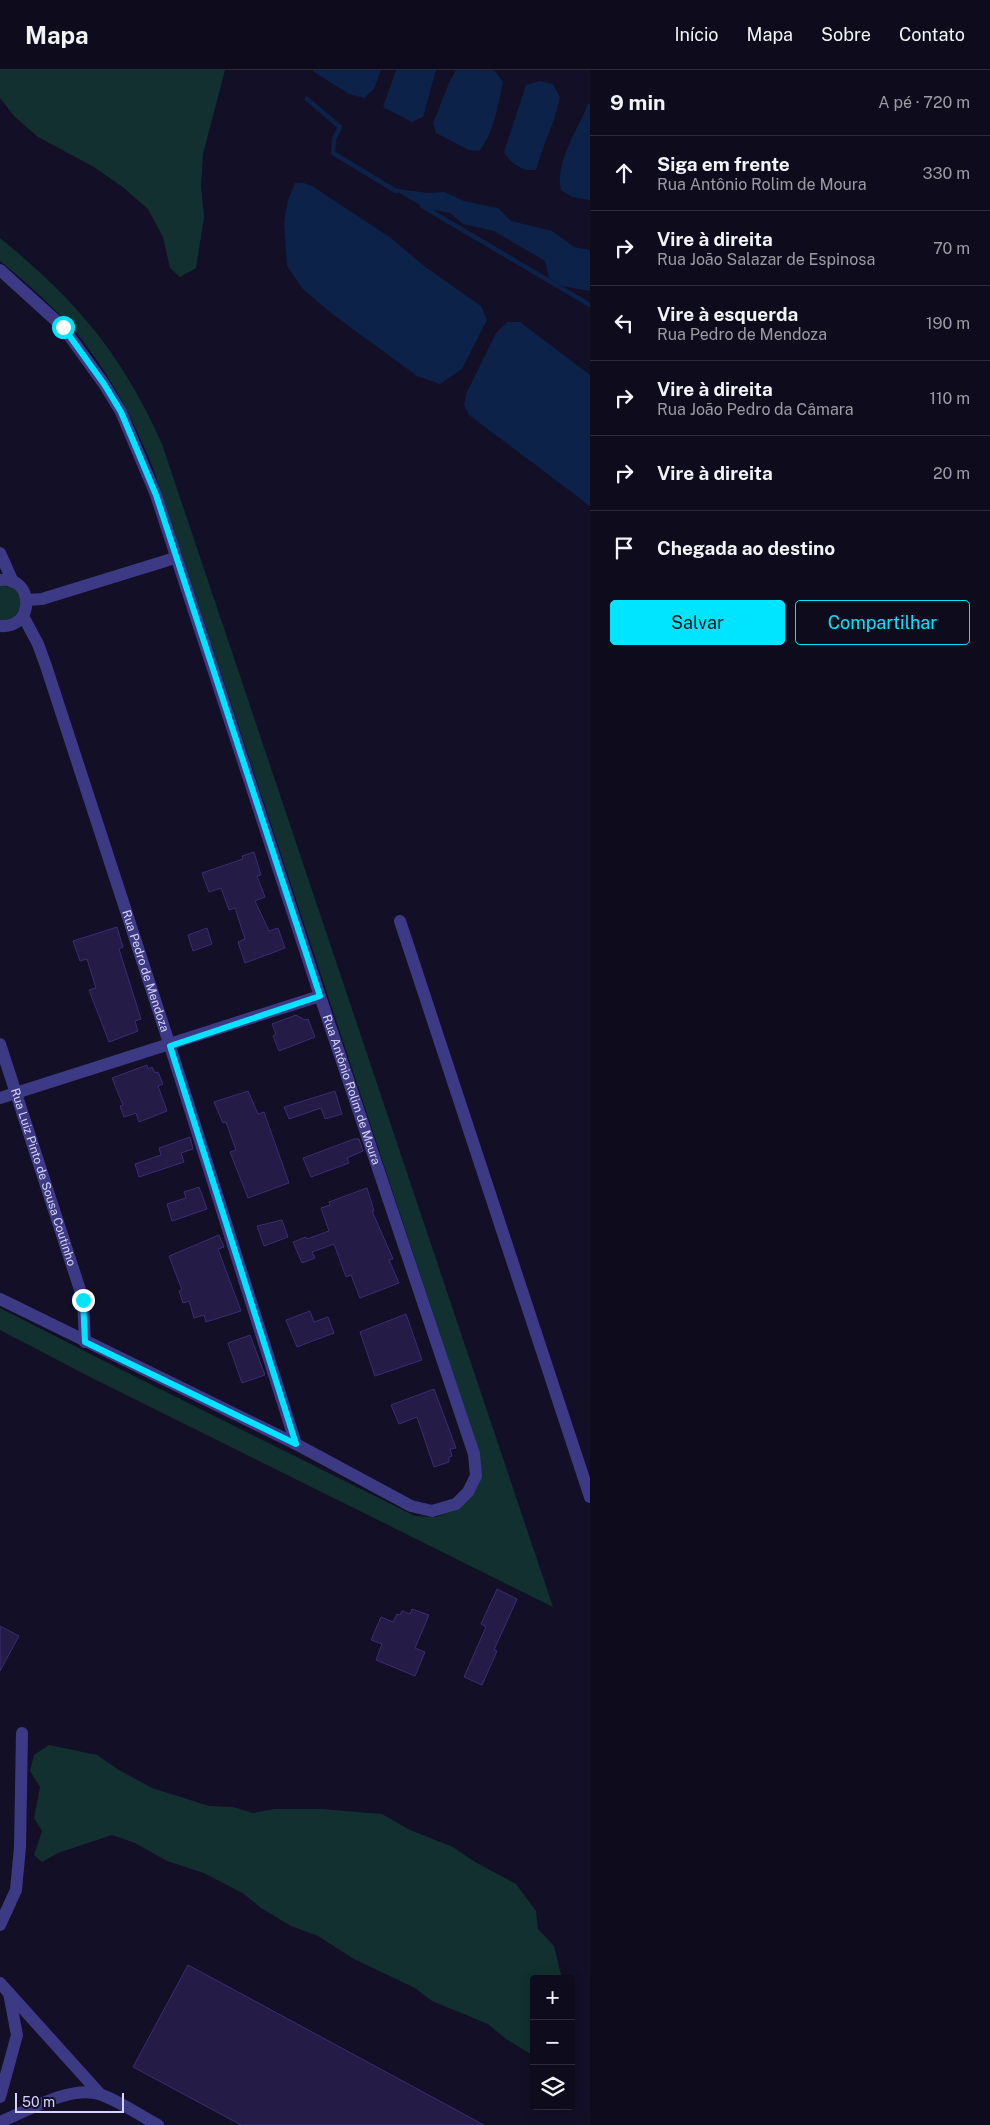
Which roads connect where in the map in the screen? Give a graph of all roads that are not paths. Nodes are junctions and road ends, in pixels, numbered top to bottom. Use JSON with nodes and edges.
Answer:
{"nodes":[{"id":1,"x":0,"y":270,"type":"edge"},
{"id":2,"x":0,"y":553,"type":"edge"},
{"id":3,"x":175,"y":558,"type":"junction"},
{"id":4,"x":6,"y":581,"type":"edge"},
{"id":5,"x":27,"y":600,"type":"junction"},
{"id":6,"x":23,"y":616,"type":"junction"},
{"id":7,"x":0,"y":626,"type":"edge"},
{"id":8,"x":400,"y":921,"type":"dead end"},
{"id":9,"x":320,"y":996,"type":"junction"},
{"id":10,"x":0,"y":1044,"type":"edge"},
{"id":11,"x":170,"y":1046,"type":"junction"},
{"id":12,"x":16,"y":1092,"type":"junction"},
{"id":13,"x":0,"y":1098,"type":"edge"},
{"id":14,"x":0,"y":1299,"type":"edge"},
{"id":15,"x":85,"y":1342,"type":"junction"},
{"id":16,"x":296,"y":1444,"type":"junction"},
{"id":17,"x":590,"y":1497,"type":"edge"},
{"id":18,"x":22,"y":1733,"type":"dead end"},
{"id":19,"x":0,"y":1925,"type":"edge"},
{"id":20,"x":0,"y":1983,"type":"edge"},
{"id":21,"x":9,"y":1993,"type":"junction"},
{"id":22,"x":100,"y":2094,"type":"junction"},
{"id":23,"x":0,"y":2097,"type":"edge"},
{"id":24,"x":0,"y":2122,"type":"edge"},
{"id":25,"x":158,"y":2125,"type":"edge"}],
"edges":[{"from":1,"to":3,"type":"street","name":"Rua Antônio Rolim de Moura"},
{"from":2,"to":4,"type":"street"},
{"from":3,"to":5,"type":"street"},
{"from":3,"to":9,"type":"street","name":"Rua Antônio Rolim de Moura"},
{"from":4,"to":5,"type":"street"},
{"from":5,"to":6,"type":"street"},
{"from":6,"to":7,"type":"street"},
{"from":6,"to":11,"type":"street","name":"Rua Pedro de Mendoza"},
{"from":8,"to":17,"type":"street"},
{"from":9,"to":11,"type":"street"},
{"from":9,"to":16,"type":"street","name":"Rua Antônio Rolim de Moura"},
{"from":10,"to":12,"type":"street","name":"Rua Luiz Pinto de Sousa Coutinho"},
{"from":11,"to":12,"type":"street"},
{"from":11,"to":16,"type":"street","name":"Rua Pedro de Mendoza"},
{"from":12,"to":13,"type":"street"},
{"from":12,"to":15,"type":"street","name":"Rua Luiz Pinto de Sousa Coutinho"},
{"from":14,"to":15,"type":"street"},
{"from":15,"to":16,"type":"street"},
{"from":18,"to":19,"type":"street"},
{"from":20,"to":21,"type":"street"},
{"from":21,"to":22,"type":"street"},
{"from":21,"to":23,"type":"street"},
{"from":22,"to":24,"type":"street"},
{"from":22,"to":25,"type":"street"}]}
